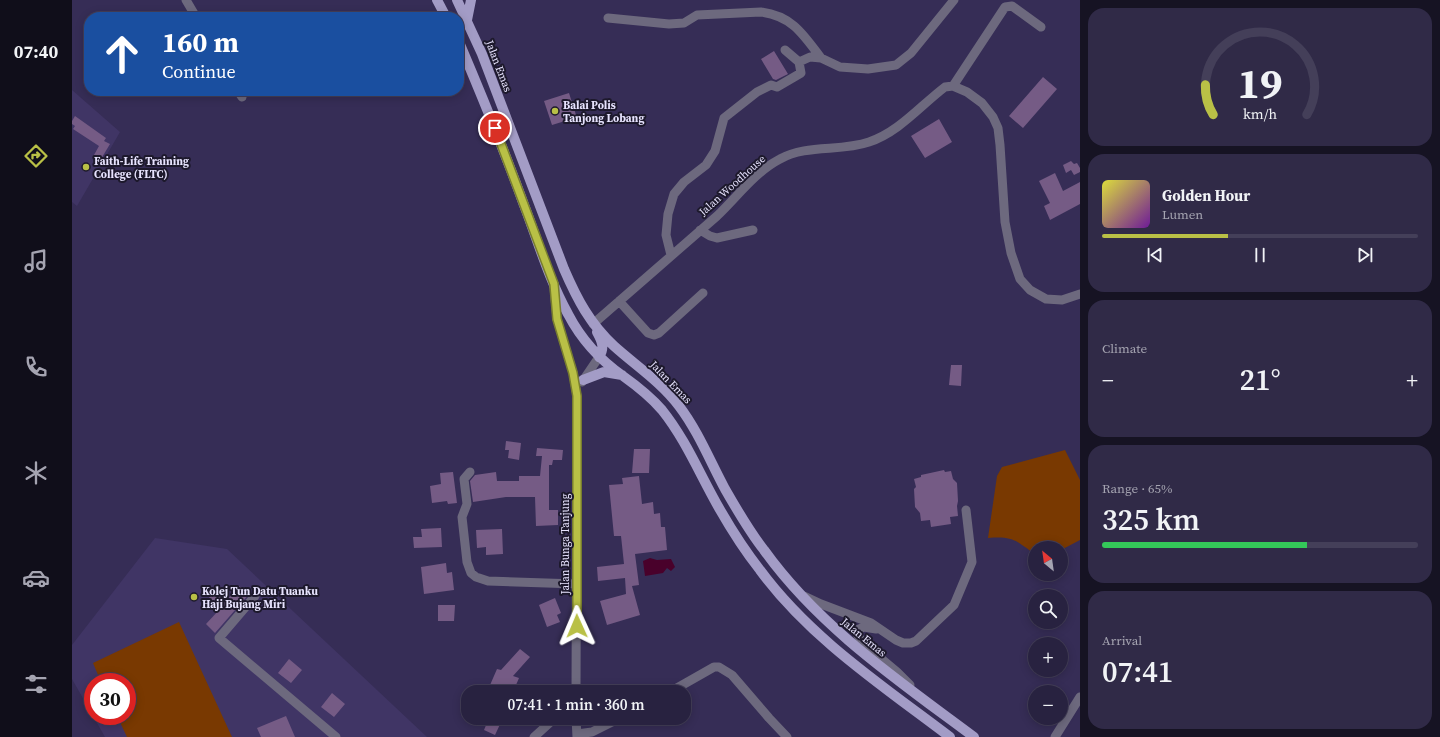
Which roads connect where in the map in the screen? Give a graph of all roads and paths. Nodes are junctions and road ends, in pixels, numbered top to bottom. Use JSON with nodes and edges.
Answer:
{"nodes":[{"id":1,"x":186,"y":0,"type":"edge"},
{"id":2,"x":437,"y":0,"type":"edge"},
{"id":3,"x":457,"y":0,"type":"edge"},
{"id":4,"x":471,"y":0,"type":"edge"},
{"id":5,"x":954,"y":0,"type":"edge"},
{"id":6,"x":1011,"y":3,"type":"edge"},
{"id":7,"x":193,"y":12,"type":"edge"},
{"id":8,"x":443,"y":12,"type":"edge"},
{"id":9,"x":463,"y":12,"type":"edge"},
{"id":10,"x":464,"y":14,"type":"edge"},
{"id":11,"x":608,"y":18,"type":"dead end"},
{"id":12,"x":467,"y":20,"type":"junction"},
{"id":13,"x":1041,"y":27,"type":"dead end"},
{"id":14,"x":785,"y":50,"type":"dead end"},
{"id":15,"x":464,"y":54,"type":"edge"},
{"id":16,"x":821,"y":58,"type":"junction"},
{"id":17,"x":799,"y":62,"type":"junction"},
{"id":18,"x":953,"y":86,"type":"junction"},
{"id":19,"x":700,"y":230,"type":"junction"},
{"id":20,"x":753,"y":230,"type":"dead end"},
{"id":21,"x":671,"y":255,"type":"junction"},
{"id":22,"x":554,"y":284,"type":"junction"},
{"id":23,"x":703,"y":293,"type":"dead end"},
{"id":24,"x":1080,"y":294,"type":"edge"},
{"id":25,"x":619,"y":301,"type":"junction"},
{"id":26,"x":593,"y":324,"type":"junction"},
{"id":27,"x":599,"y":357,"type":"junction"},
{"id":28,"x":622,"y":375,"type":"junction"},
{"id":29,"x":583,"y":380,"type":"junction"},
{"id":30,"x":577,"y":396,"type":"junction"},
{"id":31,"x":470,"y":472,"type":"dead end"},
{"id":32,"x":966,"y":510,"type":"dead end"},
{"id":33,"x":576,"y":584,"type":"junction"},
{"id":34,"x":801,"y":595,"type":"junction"},
{"id":35,"x":255,"y":596,"type":"dead end"},
{"id":36,"x":879,"y":629,"type":"junction"},
{"id":37,"x":576,"y":685,"type":"edge"},
{"id":38,"x":682,"y":685,"type":"edge"},
{"id":39,"x":1079,"y":701,"type":"edge"},
{"id":40,"x":928,"y":703,"type":"junction"},
{"id":41,"x":547,"y":725,"type":"edge"},
{"id":42,"x":576,"y":725,"type":"edge"},
{"id":43,"x":606,"y":725,"type":"edge"},
{"id":44,"x":577,"y":736,"type":"edge"},
{"id":45,"x":336,"y":737,"type":"edge"},
{"id":46,"x":534,"y":737,"type":"edge"},
{"id":47,"x":787,"y":737,"type":"edge"},
{"id":48,"x":950,"y":737,"type":"edge"},
{"id":49,"x":974,"y":737,"type":"edge"},
{"id":50,"x":1055,"y":737,"type":"edge"}],
"edges":[{"from":1,"to":7,"type":"street"},
{"from":2,"to":8,"type":"main road"},
{"from":3,"to":9,"type":"main road","name":"Jalan Emas"},
{"from":4,"to":12,"type":"main road"},
{"from":5,"to":16,"type":"street"},
{"from":6,"to":13,"type":"street"},
{"from":6,"to":18,"type":"street"},
{"from":10,"to":12,"type":"main road","name":"Jalan Emas"},
{"from":11,"to":16,"type":"street"},
{"from":12,"to":26,"type":"main road","name":"Jalan Emas"},
{"from":14,"to":17,"type":"street"},
{"from":15,"to":22,"type":"main road"},
{"from":16,"to":17,"type":"street"},
{"from":17,"to":21,"type":"street"},
{"from":18,"to":19,"type":"street","name":"Jalan Woodhouse"},
{"from":18,"to":24,"type":"street"},
{"from":19,"to":20,"type":"street"},
{"from":19,"to":21,"type":"street","name":"Jalan Woodhouse"},
{"from":21,"to":25,"type":"street","name":"Jalan Woodhouse"},
{"from":22,"to":27,"type":"main road"},
{"from":22,"to":30,"type":"street"},
{"from":23,"to":25,"type":"street"},
{"from":25,"to":26,"type":"street","name":"Jalan Woodhouse"},
{"from":26,"to":27,"type":"main road"},
{"from":26,"to":34,"type":"main road","name":"Jalan Emas"},
{"from":27,"to":28,"type":"main road"},
{"from":27,"to":29,"type":"street"},
{"from":28,"to":29,"type":"main road"},
{"from":28,"to":48,"type":"main road"},
{"from":29,"to":30,"type":"street"},
{"from":30,"to":33,"type":"street","name":"Jalan Bunga Tanjung"},
{"from":31,"to":33,"type":"street"},
{"from":32,"to":36,"type":"street"},
{"from":33,"to":37,"type":"street","name":"Jalan Bunga Tanjung"},
{"from":34,"to":36,"type":"street"},
{"from":34,"to":40,"type":"main road","name":"Jalan Emas"},
{"from":35,"to":45,"type":"street"},
{"from":36,"to":40,"type":"street"},
{"from":38,"to":47,"type":"street"},
{"from":39,"to":50,"type":"street"},
{"from":40,"to":49,"type":"main road","name":"Jalan Emas"},
{"from":41,"to":46,"type":"street"},
{"from":42,"to":44,"type":"street"},
{"from":43,"to":44,"type":"street"}]}
